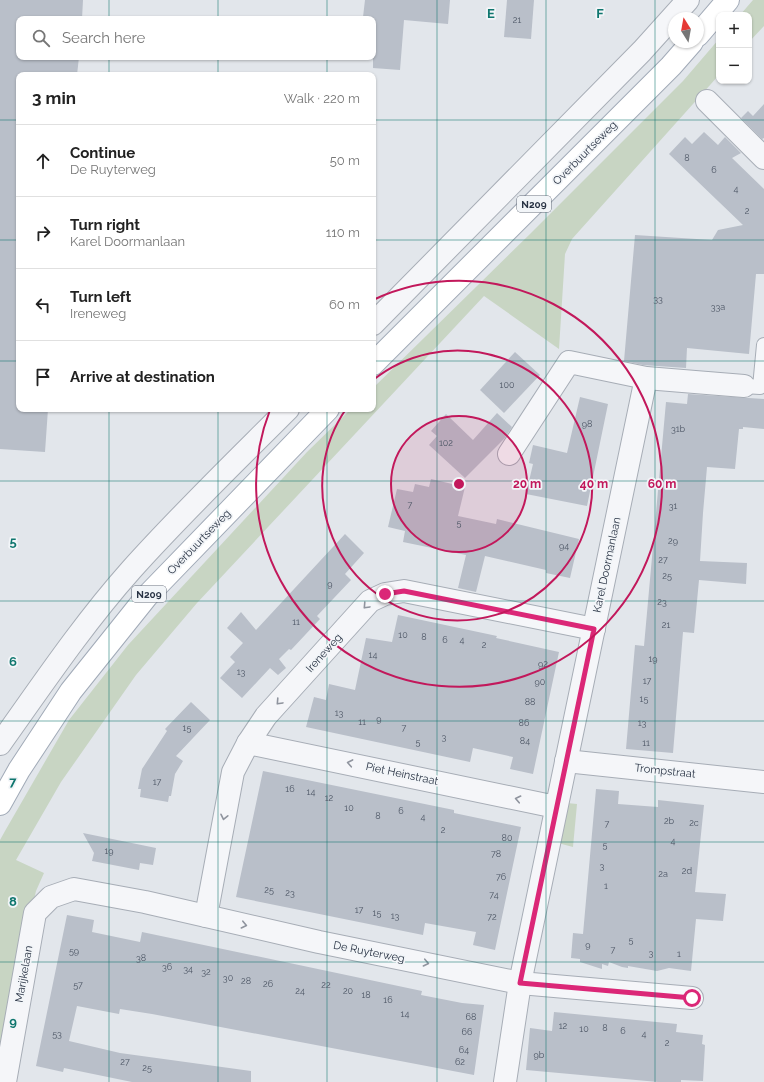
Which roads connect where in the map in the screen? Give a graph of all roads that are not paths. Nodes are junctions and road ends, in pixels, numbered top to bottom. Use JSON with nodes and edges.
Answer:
{"nodes":[{"id":1,"x":688,"y":0,"type":"edge"},
{"id":2,"x":728,"y":0,"type":"edge"},
{"id":3,"x":704,"y":28,"type":"edge"},
{"id":4,"x":687,"y":48,"type":"edge"},
{"id":5,"x":707,"y":101,"type":"dead end"},
{"id":6,"x":764,"y":158,"type":"edge"},
{"id":7,"x":376,"y":321,"type":"edge"},
{"id":8,"x":764,"y":345,"type":"edge"},
{"id":9,"x":376,"y":361,"type":"edge"},
{"id":10,"x":646,"y":378,"type":"junction"},
{"id":11,"x":744,"y":386,"type":"joint"},
{"id":12,"x":285,"y":412,"type":"edge"},
{"id":13,"x":325,"y":412,"type":"edge"},
{"id":14,"x":509,"y":454,"type":"dead end"},
{"id":15,"x":594,"y":629,"type":"junction"},
{"id":16,"x":248,"y":743,"type":"junction"},
{"id":17,"x":0,"y":744,"type":"edge"},
{"id":18,"x":566,"y":761,"type":"junction"},
{"id":19,"x":764,"y":782,"type":"edge"},
{"id":20,"x":0,"y":804,"type":"edge"},
{"id":21,"x":556,"y":807,"type":"junction"},
{"id":22,"x":51,"y":897,"type":"joint"},
{"id":23,"x":206,"y":916,"type":"junction"},
{"id":24,"x":520,"y":983,"type":"junction"},
{"id":25,"x":692,"y":998,"type":"dead end"},
{"id":26,"x":5,"y":1082,"type":"edge"},
{"id":27,"x":505,"y":1082,"type":"edge"}],
"edges":[{"from":1,"to":7,"type":"street"},
{"from":2,"to":3,"type":"main road"},
{"from":4,"to":9,"type":"main road","name":"Overbuurtseweg","number":"N209"},
{"from":5,"to":6,"type":"street"},
{"from":8,"to":11,"type":"lane"},
{"from":10,"to":11,"type":"street"},
{"from":10,"to":14,"type":"street"},
{"from":10,"to":15,"type":"street","name":"Karel Doormanlaan"},
{"from":12,"to":17,"type":"street"},
{"from":13,"to":20,"type":"main road","name":"Overbuurtseweg","number":"N209"},
{"from":15,"to":16,"type":"street","name":"Ireneweg","one_way":true},
{"from":15,"to":18,"type":"street","name":"Karel Doormanlaan"},
{"from":21,"to":16,"type":"street","name":"Piet Heinstraat","one_way":true},
{"from":16,"to":23,"type":"street","name":"Ireneweg","one_way":true},
{"from":18,"to":19,"type":"street","name":"Trompstraat"},
{"from":18,"to":21,"type":"street","name":"Karel Doormanlaan"},
{"from":21,"to":24,"type":"street","name":"Karel Doormanlaan"},
{"from":22,"to":23,"type":"street","name":"De Ruyterweg"},
{"from":22,"to":26,"type":"street","name":"Marijkelaan"},
{"from":23,"to":24,"type":"street","name":"De Ruyterweg","one_way":true},
{"from":24,"to":25,"type":"street","name":"De Ruyterweg"},
{"from":24,"to":27,"type":"street","name":"Karel Doormanlaan"}]}
